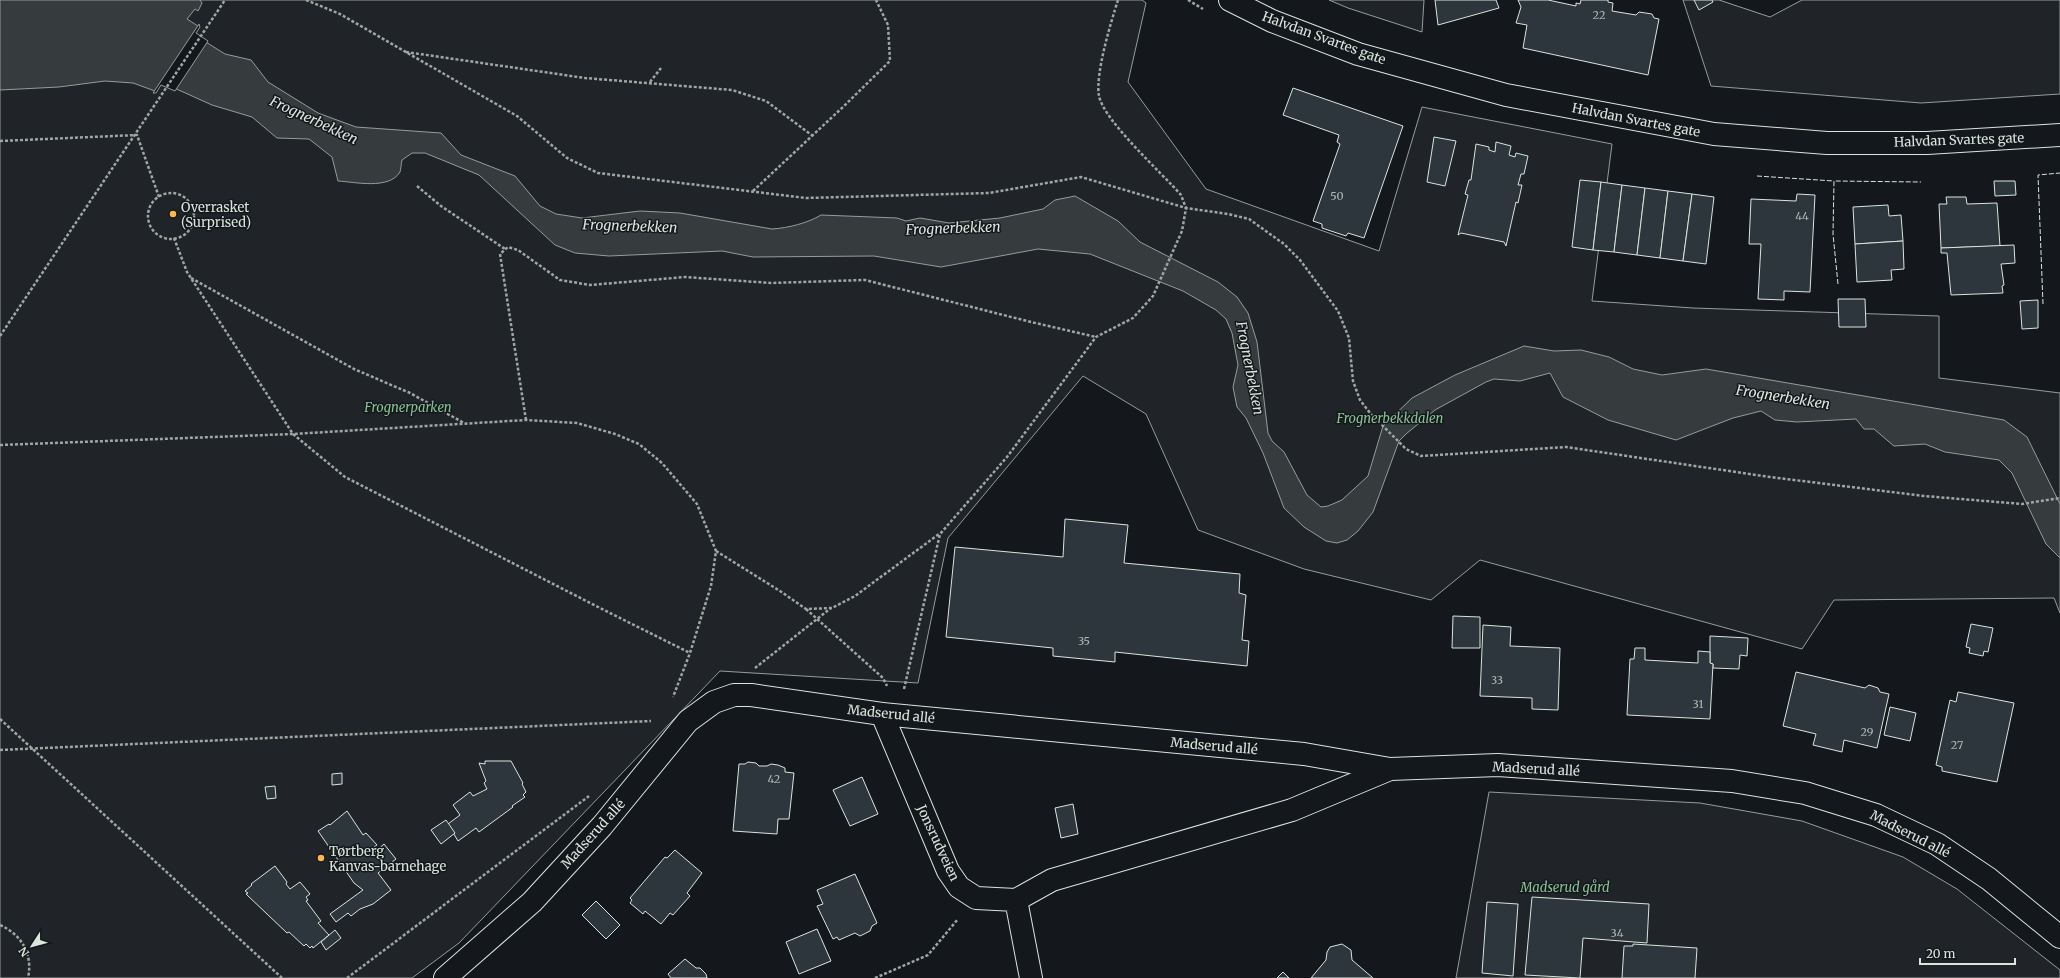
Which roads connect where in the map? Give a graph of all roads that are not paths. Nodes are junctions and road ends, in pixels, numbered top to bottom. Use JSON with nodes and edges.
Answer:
{"nodes":[{"id":1,"x":1230,"y":0,"type":"edge"},
{"id":2,"x":2060,"y":135,"type":"edge"},
{"id":3,"x":892,"y":715,"type":"junction"},
{"id":4,"x":1390,"y":769,"type":"junction"},
{"id":5,"x":1016,"y":900,"type":"junction"},
{"id":6,"x":2060,"y":937,"type":"edge"},
{"id":7,"x":445,"y":978,"type":"edge"},
{"id":8,"x":1030,"y":978,"type":"edge"}],
"edges":[{"from":1,"to":2,"type":"street","name":"Halvdan Svartes gate"},
{"from":3,"to":4,"type":"street","name":"Madserud allé"},
{"from":3,"to":5,"type":"street","name":"Jonsrudveien"},
{"from":3,"to":7,"type":"street","name":"Madserud allé"},
{"from":4,"to":5,"type":"street"},
{"from":4,"to":6,"type":"street","name":"Madserud allé"},
{"from":5,"to":8,"type":"street"}]}
